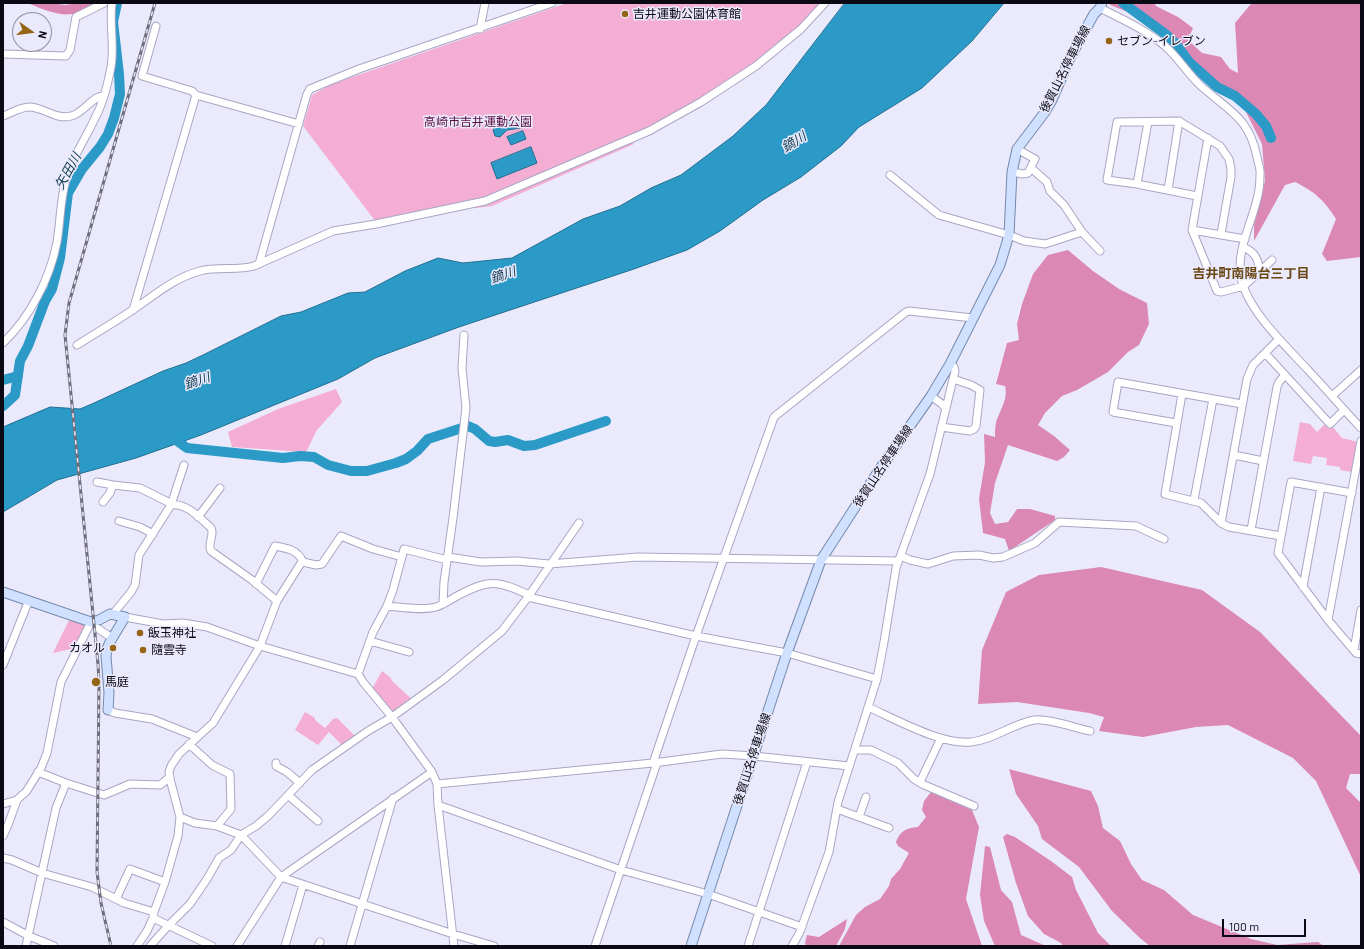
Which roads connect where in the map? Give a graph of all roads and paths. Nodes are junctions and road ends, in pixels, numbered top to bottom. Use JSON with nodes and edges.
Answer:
{"nodes":[{"id":1,"x":104,"y":3,"type":"edge"},
{"id":2,"x":112,"y":3,"type":"edge"},
{"id":3,"x":485,"y":3,"type":"edge"},
{"id":4,"x":552,"y":3,"type":"edge"},
{"id":5,"x":825,"y":3,"type":"edge"},
{"id":6,"x":1101,"y":5,"type":"edge"},
{"id":7,"x":156,"y":26,"type":"dead end"},
{"id":8,"x":480,"y":28,"type":"junction"},
{"id":9,"x":3,"y":54,"type":"edge"},
{"id":10,"x":196,"y":95,"type":"junction"},
{"id":11,"x":104,"y":96,"type":"junction"},
{"id":12,"x":3,"y":116,"type":"edge"},
{"id":13,"x":1179,"y":121,"type":"junction"},
{"id":14,"x":1148,"y":122,"type":"junction"},
{"id":15,"x":298,"y":124,"type":"junction"},
{"id":16,"x":1208,"y":138,"type":"junction"},
{"id":17,"x":1017,"y":149,"type":"junction"},
{"id":18,"x":1031,"y":168,"type":"junction"},
{"id":19,"x":1012,"y":172,"type":"junction"},
{"id":20,"x":890,"y":175,"type":"dead end"},
{"id":21,"x":1137,"y":184,"type":"junction"},
{"id":22,"x":1168,"y":190,"type":"junction"},
{"id":23,"x":1197,"y":196,"type":"junction"},
{"id":24,"x":1192,"y":230,"type":"junction"},
{"id":25,"x":1082,"y":232,"type":"junction"},
{"id":26,"x":1221,"y":234,"type":"junction"},
{"id":27,"x":1009,"y":235,"type":"junction"},
{"id":28,"x":1245,"y":239,"type":"junction"},
{"id":29,"x":1243,"y":247,"type":"junction"},
{"id":30,"x":1100,"y":251,"type":"dead end"},
{"id":31,"x":1272,"y":260,"type":"dead end"},
{"id":32,"x":259,"y":264,"type":"junction"},
{"id":33,"x":1259,"y":272,"type":"junction"},
{"id":34,"x":1244,"y":286,"type":"junction"},
{"id":35,"x":133,"y":310,"type":"junction"},
{"id":36,"x":973,"y":318,"type":"junction"},
{"id":37,"x":464,"y":335,"type":"dead end"},
{"id":38,"x":1279,"y":339,"type":"junction"},
{"id":39,"x":3,"y":343,"type":"edge"},
{"id":40,"x":77,"y":345,"type":"dead end"},
{"id":41,"x":1265,"y":353,"type":"junction"},
{"id":42,"x":950,"y":364,"type":"junction"},
{"id":43,"x":1361,"y":370,"type":"edge"},
{"id":44,"x":1285,"y":375,"type":"junction"},
{"id":45,"x":953,"y":379,"type":"junction"},
{"id":46,"x":1182,"y":394,"type":"junction"},
{"id":47,"x":931,"y":396,"type":"junction"},
{"id":48,"x":1332,"y":396,"type":"junction"},
{"id":49,"x":1213,"y":399,"type":"junction"},
{"id":50,"x":1242,"y":404,"type":"junction"},
{"id":51,"x":946,"y":409,"type":"junction"},
{"id":52,"x":1344,"y":410,"type":"junction"},
{"id":53,"x":1176,"y":423,"type":"junction"},
{"id":54,"x":941,"y":427,"type":"junction"},
{"id":55,"x":1361,"y":428,"type":"edge"},
{"id":56,"x":1361,"y":441,"type":"edge"},
{"id":57,"x":1234,"y":455,"type":"junction"},
{"id":58,"x":1263,"y":461,"type":"junction"},
{"id":59,"x":184,"y":465,"type":"dead end"},
{"id":60,"x":1358,"y":475,"type":"edge"},
{"id":61,"x":97,"y":482,"type":"dead end"},
{"id":62,"x":113,"y":486,"type":"junction"},
{"id":63,"x":1321,"y":487,"type":"junction"},
{"id":64,"x":220,"y":488,"type":"dead end"},
{"id":65,"x":1352,"y":493,"type":"junction"},
{"id":66,"x":1194,"y":500,"type":"junction"},
{"id":67,"x":103,"y":502,"type":"dead end"},
{"id":68,"x":171,"y":505,"type":"junction"},
{"id":69,"x":198,"y":517,"type":"junction"},
{"id":70,"x":119,"y":520,"type":"dead end"},
{"id":71,"x":579,"y":523,"type":"dead end"},
{"id":72,"x":1221,"y":523,"type":"junction"},
{"id":73,"x":1251,"y":530,"type":"junction"},
{"id":74,"x":153,"y":534,"type":"junction"},
{"id":75,"x":1281,"y":536,"type":"junction"},
{"id":76,"x":1164,"y":539,"type":"dead end"},
{"id":77,"x":402,"y":557,"type":"junction"},
{"id":78,"x":724,"y":557,"type":"junction"},
{"id":79,"x":900,"y":558,"type":"junction"},
{"id":80,"x":447,"y":559,"type":"junction"},
{"id":81,"x":821,"y":560,"type":"junction"},
{"id":82,"x":303,"y":562,"type":"junction"},
{"id":83,"x":549,"y":564,"type":"junction"},
{"id":84,"x":256,"y":584,"type":"junction"},
{"id":85,"x":1303,"y":587,"type":"junction"},
{"id":86,"x":3,"y":592,"type":"edge"},
{"id":87,"x":528,"y":596,"type":"junction"},
{"id":88,"x":29,"y":600,"type":"junction"},
{"id":89,"x":277,"y":601,"type":"junction"},
{"id":90,"x":443,"y":604,"type":"junction"},
{"id":91,"x":387,"y":606,"type":"junction"},
{"id":92,"x":1361,"y":610,"type":"edge"},
{"id":93,"x":113,"y":614,"type":"junction"},
{"id":94,"x":125,"y":617,"type":"junction"},
{"id":95,"x":1328,"y":620,"type":"junction"},
{"id":96,"x":94,"y":625,"type":"junction"},
{"id":97,"x":696,"y":636,"type":"junction"},
{"id":98,"x":112,"y":638,"type":"junction"},
{"id":99,"x":370,"y":641,"type":"junction"},
{"id":100,"x":260,"y":646,"type":"junction"},
{"id":101,"x":1354,"y":650,"type":"junction"},
{"id":102,"x":409,"y":652,"type":"dead end"},
{"id":103,"x":787,"y":653,"type":"junction"},
{"id":104,"x":1361,"y":654,"type":"edge"},
{"id":105,"x":3,"y":665,"type":"edge"},
{"id":106,"x":358,"y":674,"type":"junction"},
{"id":107,"x":877,"y":679,"type":"junction"},
{"id":108,"x":868,"y":707,"type":"junction"},
{"id":109,"x":108,"y":710,"type":"joint"},
{"id":110,"x":392,"y":717,"type":"junction"},
{"id":111,"x":1090,"y":731,"type":"dead end"},
{"id":112,"x":197,"y":737,"type":"junction"},
{"id":113,"x":941,"y":738,"type":"junction"},
{"id":114,"x":189,"y":744,"type":"junction"},
{"id":115,"x":855,"y":750,"type":"junction"},
{"id":116,"x":754,"y":756,"type":"junction"},
{"id":117,"x":276,"y":762,"type":"dead end"},
{"id":118,"x":807,"y":762,"type":"junction"},
{"id":119,"x":655,"y":763,"type":"junction"},
{"id":120,"x":849,"y":766,"type":"junction"},
{"id":121,"x":38,"y":772,"type":"junction"},
{"id":122,"x":432,"y":772,"type":"junction"},
{"id":123,"x":170,"y":777,"type":"junction"},
{"id":124,"x":920,"y":782,"type":"junction"},
{"id":125,"x":66,"y":783,"type":"junction"},
{"id":126,"x":300,"y":783,"type":"junction"},
{"id":127,"x":437,"y":784,"type":"junction"},
{"id":128,"x":288,"y":795,"type":"junction"},
{"id":129,"x":866,"y":797,"type":"dead end"},
{"id":130,"x":393,"y":798,"type":"junction"},
{"id":131,"x":17,"y":800,"type":"junction"},
{"id":132,"x":3,"y":804,"type":"edge"},
{"id":133,"x":438,"y":805,"type":"junction"},
{"id":134,"x":974,"y":806,"type":"dead end"},
{"id":135,"x":837,"y":809,"type":"junction"},
{"id":136,"x":180,"y":816,"type":"junction"},
{"id":137,"x":859,"y":817,"type":"junction"},
{"id":138,"x":318,"y":821,"type":"dead end"},
{"id":139,"x":217,"y":826,"type":"junction"},
{"id":140,"x":890,"y":828,"type":"dead end"},
{"id":141,"x":241,"y":835,"type":"junction"},
{"id":142,"x":3,"y":836,"type":"edge"},
{"id":143,"x":3,"y":858,"type":"edge"},
{"id":144,"x":621,"y":870,"type":"junction"},
{"id":145,"x":42,"y":873,"type":"junction"},
{"id":146,"x":281,"y":877,"type":"junction"},
{"id":147,"x":165,"y":882,"type":"junction"},
{"id":148,"x":303,"y":885,"type":"junction"},
{"id":149,"x":708,"y":894,"type":"junction"},
{"id":150,"x":116,"y":899,"type":"junction"},
{"id":151,"x":363,"y":904,"type":"junction"},
{"id":152,"x":759,"y":912,"type":"junction"},
{"id":153,"x":153,"y":915,"type":"junction"},
{"id":154,"x":3,"y":922,"type":"edge"},
{"id":155,"x":168,"y":926,"type":"junction"},
{"id":156,"x":802,"y":927,"type":"junction"},
{"id":157,"x":453,"y":934,"type":"junction"},
{"id":158,"x":29,"y":936,"type":"junction"},
{"id":159,"x":26,"y":946,"type":"edge"},
{"id":160,"x":54,"y":946,"type":"edge"},
{"id":161,"x":137,"y":946,"type":"edge"},
{"id":162,"x":150,"y":946,"type":"edge"},
{"id":163,"x":212,"y":946,"type":"edge"},
{"id":164,"x":237,"y":946,"type":"edge"},
{"id":165,"x":285,"y":946,"type":"edge"},
{"id":166,"x":350,"y":946,"type":"edge"},
{"id":167,"x":454,"y":946,"type":"edge"},
{"id":168,"x":494,"y":946,"type":"edge"},
{"id":169,"x":595,"y":946,"type":"edge"},
{"id":170,"x":691,"y":946,"type":"edge"},
{"id":171,"x":748,"y":946,"type":"edge"},
{"id":172,"x":792,"y":946,"type":"edge"}],
"edges":[{"from":1,"to":9,"type":"street"},
{"from":2,"to":11,"type":"street"},
{"from":3,"to":8,"type":"street"},
{"from":4,"to":8,"type":"street"},
{"from":5,"to":32,"type":"street"},
{"from":6,"to":17,"type":"main road","name":"後賀山名停車場線"},
{"from":6,"to":28,"type":"street"},
{"from":7,"to":10,"type":"street"},
{"from":8,"to":15,"type":"street"},
{"from":10,"to":15,"type":"street"},
{"from":10,"to":35,"type":"street"},
{"from":11,"to":12,"type":"street"},
{"from":11,"to":39,"type":"street"},
{"from":13,"to":14,"type":"street"},
{"from":13,"to":16,"type":"street"},
{"from":13,"to":22,"type":"street"},
{"from":14,"to":21,"type":"street"},
{"from":14,"to":21,"type":"street"},
{"from":15,"to":32,"type":"street"},
{"from":16,"to":23,"type":"street"},
{"from":16,"to":26,"type":"street"},
{"from":17,"to":18,"type":"street"},
{"from":17,"to":19,"type":"main road","name":"後賀山名停車場線"},
{"from":18,"to":19,"type":"street"},
{"from":18,"to":25,"type":"street"},
{"from":19,"to":27,"type":"main road","name":"後賀山名停車場線"},
{"from":20,"to":27,"type":"street"},
{"from":21,"to":22,"type":"street"},
{"from":22,"to":23,"type":"street"},
{"from":23,"to":24,"type":"street"},
{"from":24,"to":26,"type":"street"},
{"from":24,"to":34,"type":"street"},
{"from":25,"to":27,"type":"street"},
{"from":25,"to":30,"type":"street"},
{"from":26,"to":28,"type":"street"},
{"from":27,"to":36,"type":"main road","name":"後賀山名停車場線"},
{"from":28,"to":29,"type":"street"},
{"from":29,"to":33,"type":"street"},
{"from":29,"to":34,"type":"street"},
{"from":31,"to":33,"type":"street"},
{"from":32,"to":35,"type":"street"},
{"from":33,"to":34,"type":"street"},
{"from":34,"to":38,"type":"street"},
{"from":35,"to":40,"type":"street"},
{"from":36,"to":42,"type":"main road","name":"後賀山名停車場線"},
{"from":36,"to":78,"type":"street"},
{"from":37,"to":80,"type":"street"},
{"from":38,"to":41,"type":"street"},
{"from":38,"to":48,"type":"street"},
{"from":41,"to":44,"type":"street"},
{"from":41,"to":50,"type":"street"},
{"from":42,"to":45,"type":"street"},
{"from":42,"to":47,"type":"main road","name":"後賀山名停車場線"},
{"from":43,"to":48,"type":"street"},
{"from":44,"to":52,"type":"street"},
{"from":44,"to":58,"type":"street"},
{"from":45,"to":51,"type":"street"},
{"from":45,"to":54,"type":"street"},
{"from":46,"to":49,"type":"street"},
{"from":46,"to":53,"type":"street"},
{"from":46,"to":53,"type":"street"},
{"from":47,"to":51,"type":"street"},
{"from":47,"to":81,"type":"main road","name":"後賀山名停車場線"},
{"from":48,"to":52,"type":"street"},
{"from":49,"to":50,"type":"street"},
{"from":49,"to":66,"type":"street"},
{"from":50,"to":57,"type":"street"},
{"from":51,"to":54,"type":"street"},
{"from":52,"to":55,"type":"street"},
{"from":53,"to":66,"type":"street"},
{"from":54,"to":79,"type":"street"},
{"from":56,"to":60,"type":"street"},
{"from":57,"to":58,"type":"street"},
{"from":57,"to":72,"type":"street"},
{"from":58,"to":73,"type":"street"},
{"from":59,"to":68,"type":"street"},
{"from":60,"to":65,"type":"street"},
{"from":61,"to":62,"type":"street"},
{"from":62,"to":67,"type":"street"},
{"from":62,"to":68,"type":"street"},
{"from":63,"to":65,"type":"street"},
{"from":63,"to":75,"type":"street"},
{"from":63,"to":85,"type":"street"},
{"from":64,"to":69,"type":"street"},
{"from":65,"to":95,"type":"street"},
{"from":66,"to":72,"type":"street"},
{"from":68,"to":69,"type":"street"},
{"from":68,"to":74,"type":"street"},
{"from":69,"to":84,"type":"street"},
{"from":70,"to":74,"type":"street"},
{"from":71,"to":83,"type":"street"},
{"from":72,"to":73,"type":"street"},
{"from":73,"to":75,"type":"street"},
{"from":74,"to":93,"type":"street"},
{"from":75,"to":85,"type":"street"},
{"from":76,"to":79,"type":"street"},
{"from":77,"to":80,"type":"street"},
{"from":77,"to":82,"type":"street"},
{"from":77,"to":91,"type":"street"},
{"from":78,"to":81,"type":"street"},
{"from":78,"to":83,"type":"street"},
{"from":78,"to":97,"type":"street"},
{"from":79,"to":81,"type":"street"},
{"from":79,"to":107,"type":"street"},
{"from":80,"to":83,"type":"street"},
{"from":80,"to":90,"type":"street"},
{"from":81,"to":103,"type":"main road","name":"後賀山名停車場線"},
{"from":82,"to":84,"type":"street"},
{"from":82,"to":89,"type":"street"},
{"from":83,"to":87,"type":"street"},
{"from":84,"to":89,"type":"street"},
{"from":85,"to":95,"type":"street"},
{"from":86,"to":88,"type":"main road"},
{"from":87,"to":90,"type":"street"},
{"from":87,"to":97,"type":"street"},
{"from":87,"to":110,"type":"street"},
{"from":88,"to":96,"type":"main road"},
{"from":88,"to":105,"type":"street"},
{"from":89,"to":100,"type":"street"},
{"from":90,"to":91,"type":"street"},
{"from":91,"to":99,"type":"street"},
{"from":92,"to":101,"type":"street"},
{"from":93,"to":94,"type":"main road"},
{"from":93,"to":96,"type":"main road"},
{"from":94,"to":98,"type":"main road"},
{"from":94,"to":100,"type":"street"},
{"from":95,"to":101,"type":"street"},
{"from":96,"to":98,"type":"street"},
{"from":96,"to":121,"type":"street"},
{"from":97,"to":103,"type":"street"},
{"from":97,"to":119,"type":"street"},
{"from":98,"to":109,"type":"main road"},
{"from":99,"to":102,"type":"street"},
{"from":99,"to":106,"type":"street"},
{"from":100,"to":106,"type":"street"},
{"from":100,"to":112,"type":"street"},
{"from":101,"to":104,"type":"street"},
{"from":103,"to":107,"type":"street"},
{"from":103,"to":116,"type":"main road","name":"後賀山名停車場線"},
{"from":106,"to":110,"type":"street"},
{"from":107,"to":108,"type":"street"},
{"from":108,"to":113,"type":"street"},
{"from":108,"to":115,"type":"street"},
{"from":109,"to":112,"type":"street"},
{"from":110,"to":122,"type":"street"},
{"from":110,"to":126,"type":"street"},
{"from":111,"to":113,"type":"street"},
{"from":112,"to":114,"type":"street"},
{"from":113,"to":124,"type":"street"},
{"from":114,"to":123,"type":"street"},
{"from":114,"to":139,"type":"street"},
{"from":115,"to":120,"type":"street"},
{"from":115,"to":124,"type":"street"},
{"from":116,"to":118,"type":"street"},
{"from":116,"to":119,"type":"street"},
{"from":116,"to":149,"type":"main road","name":"後賀山名停車場線"},
{"from":117,"to":126,"type":"street"},
{"from":118,"to":120,"type":"street"},
{"from":118,"to":152,"type":"street"},
{"from":119,"to":127,"type":"street"},
{"from":119,"to":144,"type":"street"},
{"from":120,"to":135,"type":"street"},
{"from":121,"to":125,"type":"street"},
{"from":121,"to":131,"type":"street"},
{"from":122,"to":127,"type":"street"},
{"from":122,"to":130,"type":"street"},
{"from":123,"to":125,"type":"street"},
{"from":123,"to":136,"type":"street"},
{"from":124,"to":134,"type":"street"},
{"from":125,"to":145,"type":"street"},
{"from":126,"to":128,"type":"street"},
{"from":127,"to":133,"type":"street"},
{"from":128,"to":138,"type":"street"},
{"from":128,"to":141,"type":"street"},
{"from":129,"to":137,"type":"street"},
{"from":130,"to":146,"type":"street"},
{"from":130,"to":151,"type":"street"},
{"from":131,"to":132,"type":"street"},
{"from":131,"to":142,"type":"street"},
{"from":133,"to":144,"type":"street"},
{"from":133,"to":157,"type":"street"},
{"from":135,"to":137,"type":"street"},
{"from":135,"to":156,"type":"street"},
{"from":136,"to":139,"type":"street"},
{"from":136,"to":147,"type":"street"},
{"from":137,"to":140,"type":"street"},
{"from":139,"to":141,"type":"street"},
{"from":141,"to":146,"type":"street"},
{"from":141,"to":155,"type":"street"},
{"from":143,"to":145,"type":"street"},
{"from":144,"to":149,"type":"street"},
{"from":144,"to":169,"type":"street"},
{"from":145,"to":150,"type":"street"},
{"from":145,"to":158,"type":"street"},
{"from":146,"to":148,"type":"street"},
{"from":146,"to":164,"type":"street"},
{"from":147,"to":150,"type":"street"},
{"from":147,"to":153,"type":"street"},
{"from":148,"to":151,"type":"street"},
{"from":148,"to":165,"type":"street"},
{"from":149,"to":152,"type":"street"},
{"from":149,"to":170,"type":"main road","name":"後賀山名停車場線"},
{"from":150,"to":153,"type":"street"},
{"from":151,"to":157,"type":"street"},
{"from":151,"to":166,"type":"street"},
{"from":152,"to":156,"type":"street"},
{"from":152,"to":171,"type":"street"},
{"from":153,"to":155,"type":"street"},
{"from":153,"to":161,"type":"street"},
{"from":154,"to":158,"type":"street"},
{"from":155,"to":162,"type":"street"},
{"from":155,"to":163,"type":"street"},
{"from":156,"to":172,"type":"street"},
{"from":157,"to":167,"type":"street"},
{"from":157,"to":168,"type":"street"},
{"from":158,"to":159,"type":"street"},
{"from":158,"to":160,"type":"street"}]}
